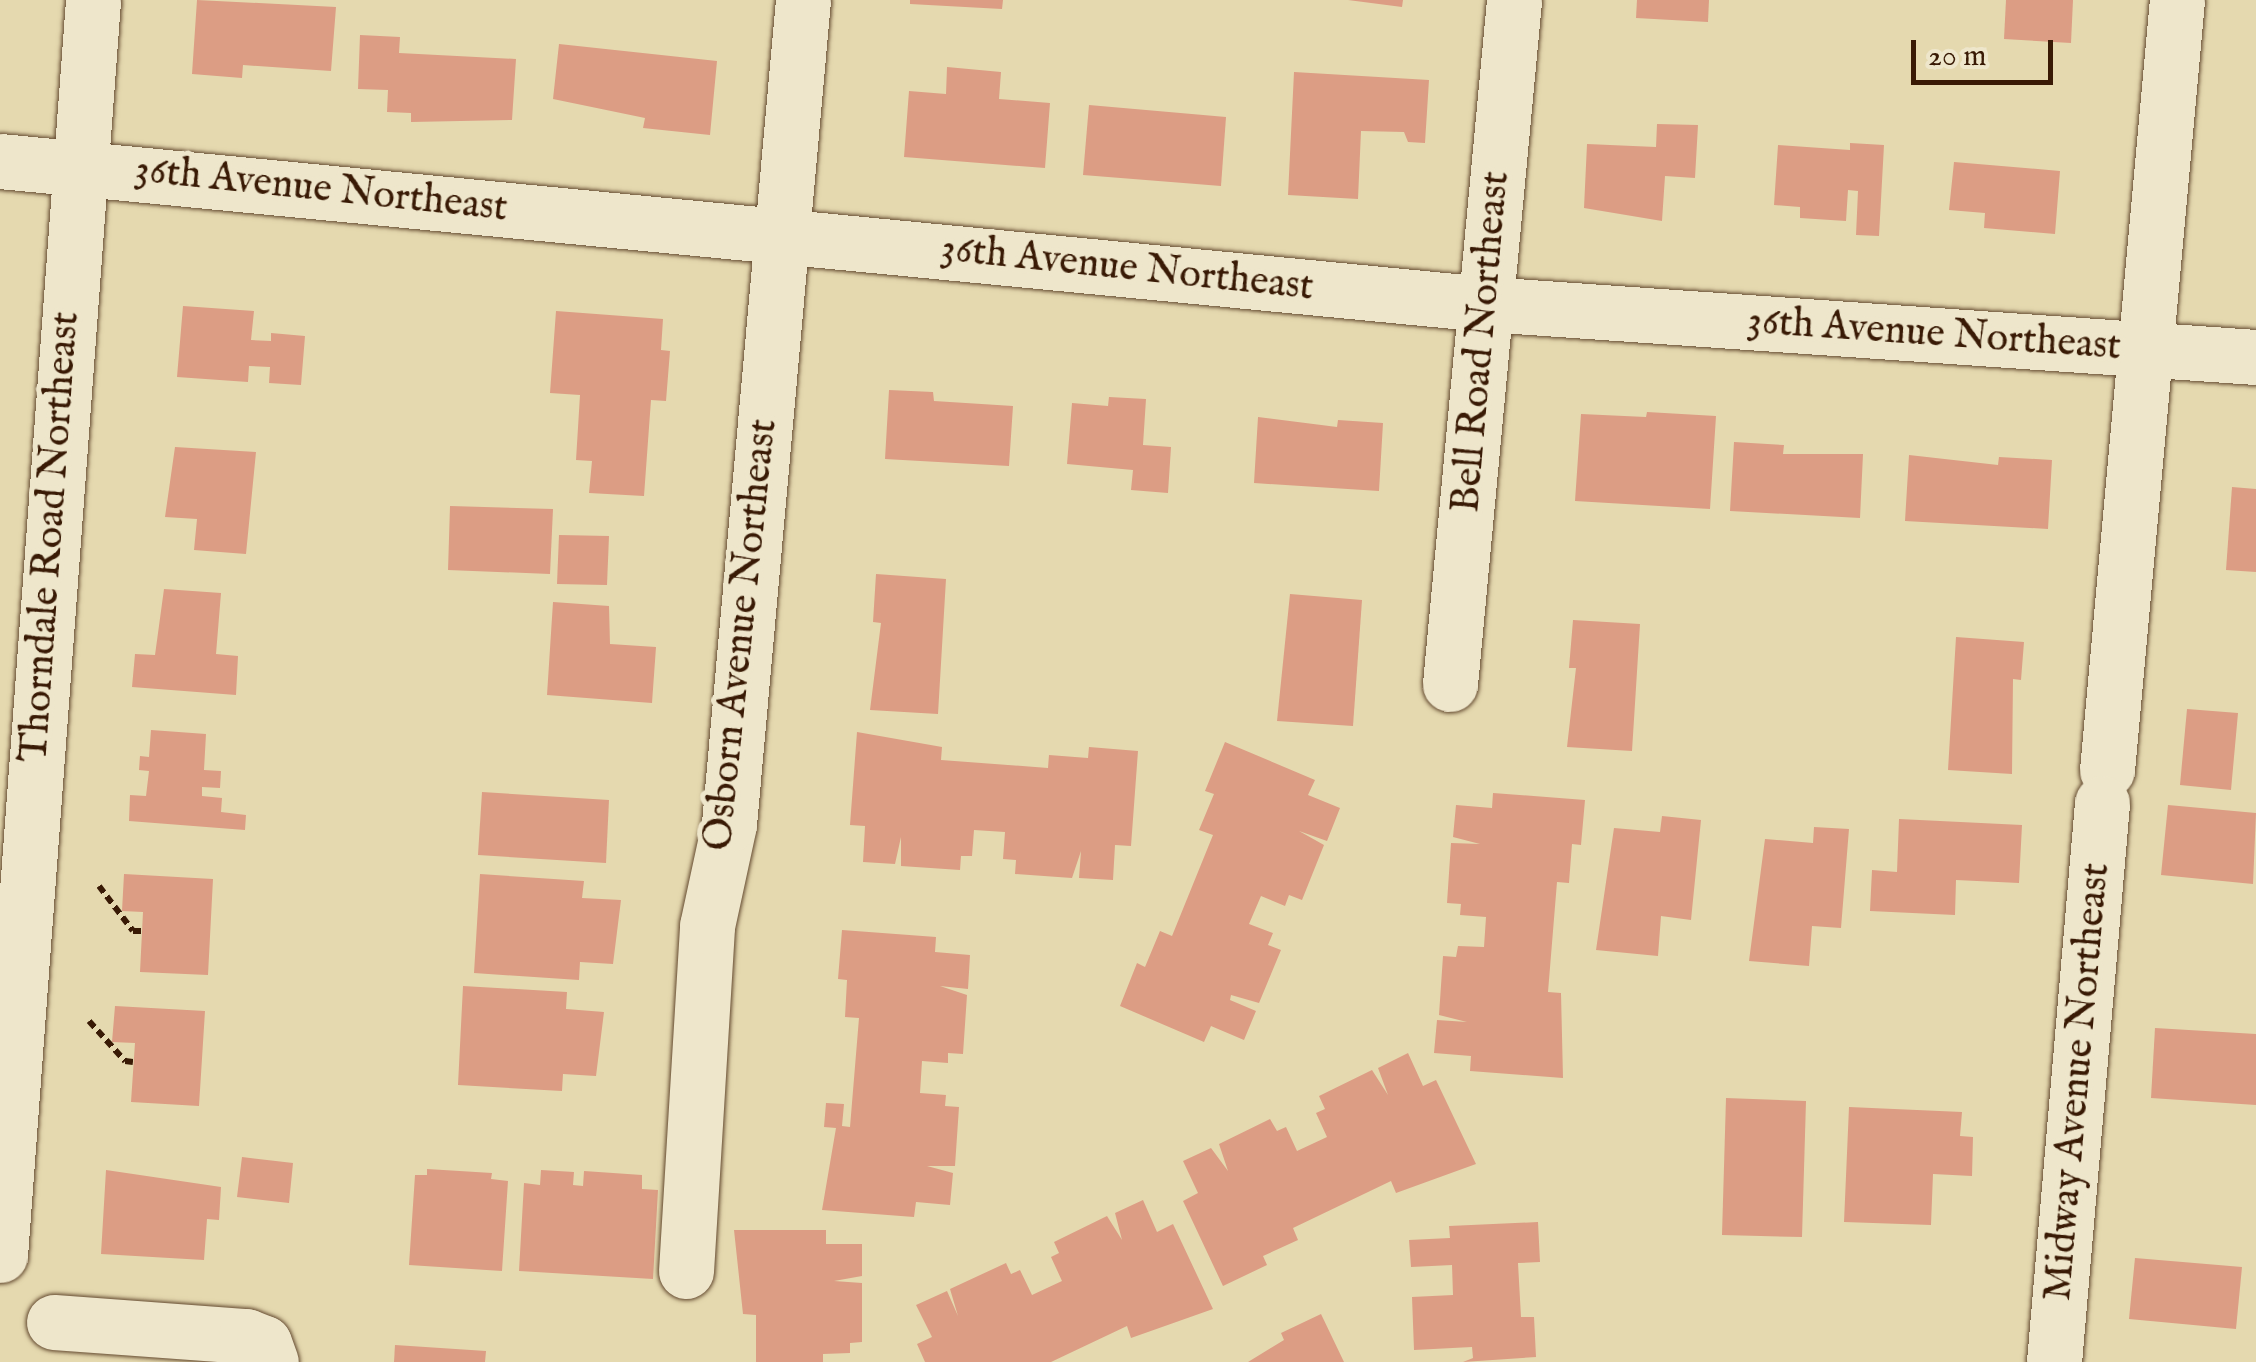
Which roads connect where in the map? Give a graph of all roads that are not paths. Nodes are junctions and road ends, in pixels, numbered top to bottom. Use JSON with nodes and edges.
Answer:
{"nodes":[{"id":1,"x":93,"y":0,"type":"edge"},
{"id":2,"x":803,"y":0,"type":"edge"},
{"id":3,"x":1514,"y":0,"type":"edge"},
{"id":4,"x":2178,"y":0,"type":"edge"},
{"id":5,"x":0,"y":161,"type":"edge"},
{"id":6,"x":77,"y":166,"type":"junction"},
{"id":7,"x":782,"y":236,"type":"junction"},
{"id":8,"x":1486,"y":304,"type":"junction"},
{"id":9,"x":2148,"y":350,"type":"junction"},
{"id":10,"x":2256,"y":357,"type":"edge"},
{"id":11,"x":1450,"y":684,"type":"dead end"},
{"id":12,"x":4,"y":1135,"type":"edge"},
{"id":13,"x":0,"y":1254,"type":"edge"},
{"id":14,"x":686,"y":1271,"type":"dead end"},
{"id":15,"x":54,"y":1322,"type":"dead end"},
{"id":16,"x":271,"y":1362,"type":"edge"},
{"id":17,"x":2054,"y":1362,"type":"edge"}],
"edges":[{"from":1,"to":6,"type":"street","name":"Thorndale Road Northeast"},
{"from":2,"to":7,"type":"street","name":"Osborn Avenue Northeast"},
{"from":3,"to":8,"type":"street","name":"Bell Road Northeast"},
{"from":4,"to":9,"type":"street","name":"Midway Avenue Northeast"},
{"from":5,"to":6,"type":"street","name":"36th Avenue Northeast"},
{"from":6,"to":7,"type":"street","name":"36th Avenue Northeast"},
{"from":6,"to":12,"type":"street","name":"Thorndale Road Northeast"},
{"from":7,"to":8,"type":"street","name":"36th Avenue Northeast"},
{"from":7,"to":14,"type":"street","name":"Osborn Avenue Northeast"},
{"from":8,"to":9,"type":"street","name":"36th Avenue Northeast"},
{"from":8,"to":11,"type":"street","name":"Bell Road Northeast"},
{"from":9,"to":10,"type":"street","name":"36th Avenue Northeast"},
{"from":9,"to":17,"type":"street","name":"Midway Avenue Northeast"},
{"from":12,"to":13,"type":"street","name":"Thorndale Road Northeast"},
{"from":15,"to":16,"type":"street"}]}
